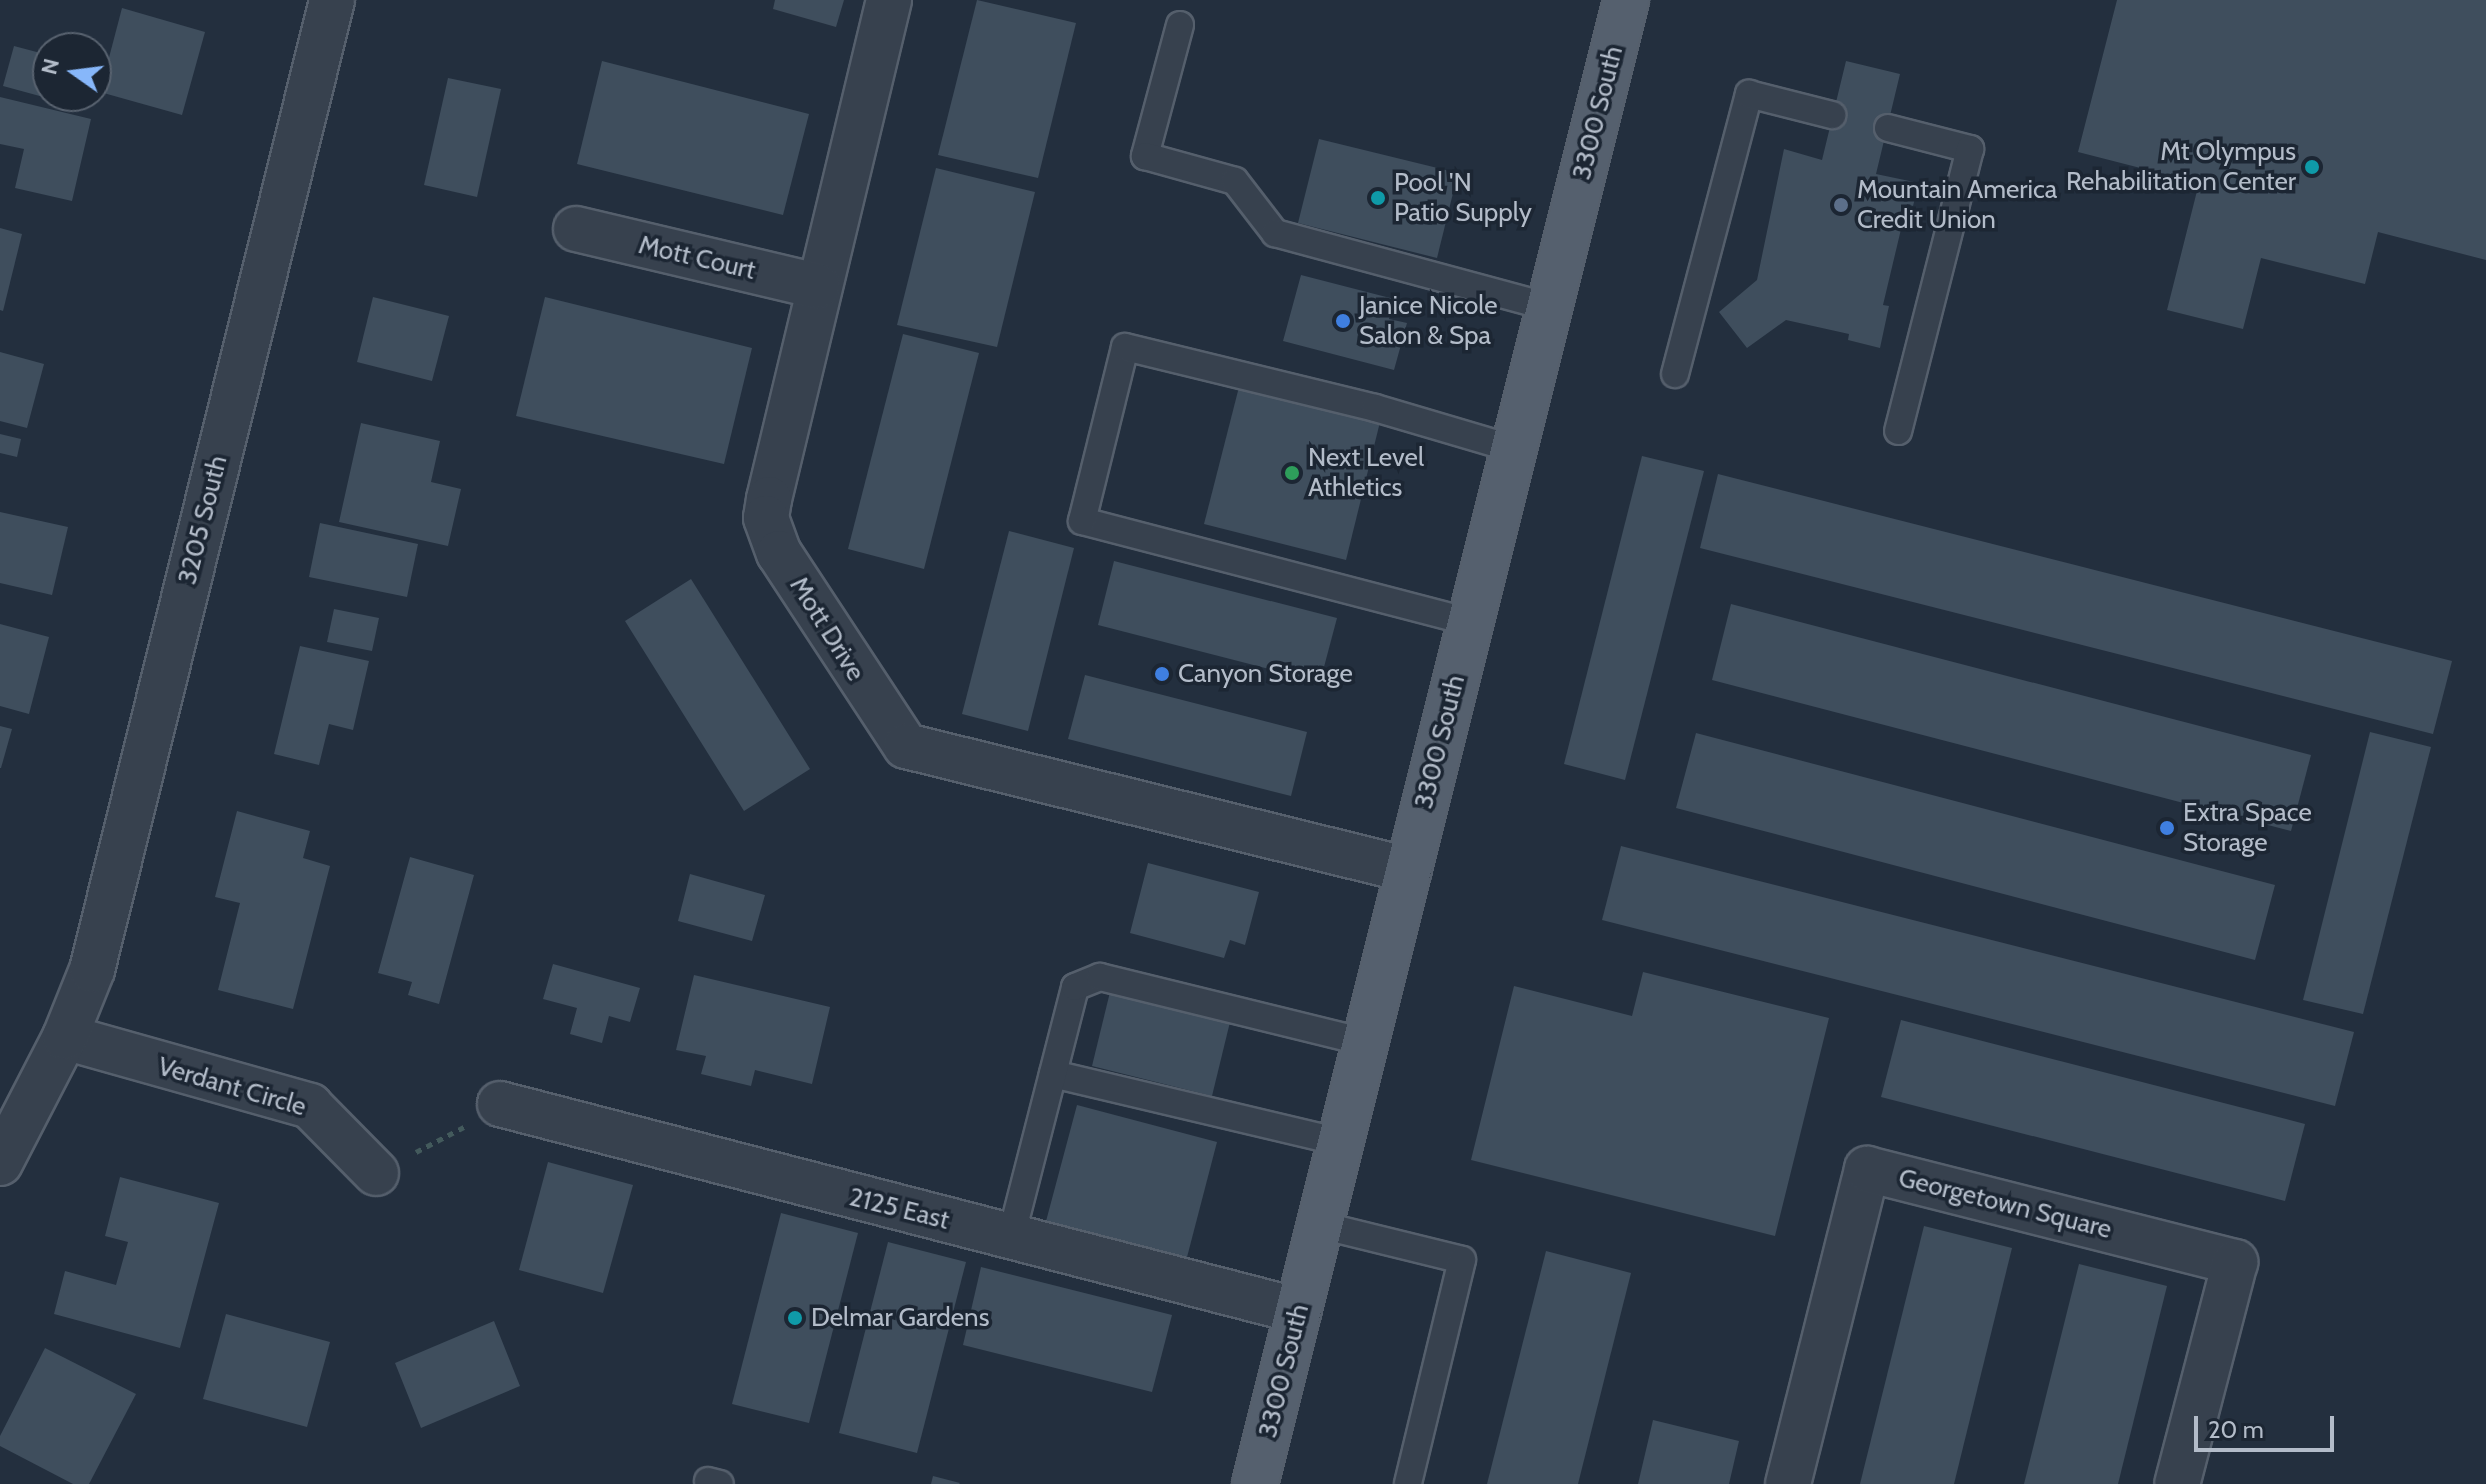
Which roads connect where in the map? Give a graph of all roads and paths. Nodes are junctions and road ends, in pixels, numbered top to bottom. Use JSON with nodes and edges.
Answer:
{"nodes":[{"id":1,"x":332,"y":0,"type":"edge"},
{"id":2,"x":889,"y":0,"type":"edge"},
{"id":3,"x":1626,"y":0,"type":"edge"},
{"id":4,"x":1180,"y":25,"type":"dead end"},
{"id":5,"x":1832,"y":115,"type":"dead end"},
{"id":6,"x":1888,"y":128,"type":"dead end"},
{"id":7,"x":576,"y":229,"type":"dead end"},
{"id":8,"x":817,"y":286,"type":"junction"},
{"id":9,"x":1549,"y":307,"type":"junction"},
{"id":10,"x":1675,"y":374,"type":"dead end"},
{"id":11,"x":1898,"y":431,"type":"dead end"},
{"id":12,"x":1514,"y":449,"type":"junction"},
{"id":13,"x":1470,"y":622,"type":"junction"},
{"id":14,"x":1409,"y":870,"type":"junction"},
{"id":15,"x":65,"y":1037,"type":"junction"},
{"id":16,"x":1365,"y":1042,"type":"junction"},
{"id":17,"x":1053,"y":1074,"type":"junction"},
{"id":18,"x":500,"y":1104,"type":"joint"},
{"id":19,"x":1341,"y":1142,"type":"junction"},
{"id":20,"x":0,"y":1163,"type":"edge"},
{"id":21,"x":376,"y":1173,"type":"joint"},
{"id":22,"x":1320,"y":1225,"type":"junction"},
{"id":23,"x":1011,"y":1237,"type":"junction"},
{"id":24,"x":1299,"y":1311,"type":"junction"},
{"id":25,"x":1255,"y":1484,"type":"edge"},
{"id":26,"x":1408,"y":1484,"type":"edge"},
{"id":27,"x":1788,"y":1484,"type":"edge"},
{"id":28,"x":2177,"y":1484,"type":"edge"}],
"edges":[{"from":1,"to":15,"type":"street","name":"3205 South"},
{"from":2,"to":8,"type":"street","name":"Mott Drive"},
{"from":3,"to":9,"type":"main road","name":"3300 South"},
{"from":4,"to":9,"type":"lane"},
{"from":5,"to":10,"type":"lane"},
{"from":6,"to":11,"type":"lane"},
{"from":7,"to":8,"type":"street","name":"Mott Court"},
{"from":8,"to":14,"type":"street","name":"Mott Drive"},
{"from":9,"to":12,"type":"main road","name":"3300 South"},
{"from":12,"to":13,"type":"main road","name":"3300 South"},
{"from":12,"to":13,"type":"lane"},
{"from":13,"to":14,"type":"main road","name":"3300 South"},
{"from":14,"to":16,"type":"main road","name":"3300 South"},
{"from":15,"to":20,"type":"street","name":"3205 South"},
{"from":15,"to":21,"type":"street","name":"Verdant Circle"},
{"from":16,"to":17,"type":"lane"},
{"from":16,"to":19,"type":"main road","name":"3300 South"},
{"from":17,"to":19,"type":"lane"},
{"from":17,"to":23,"type":"lane"},
{"from":18,"to":21,"type":"path"},
{"from":18,"to":23,"type":"street","name":"2125 East"},
{"from":19,"to":22,"type":"main road","name":"3300 South"},
{"from":22,"to":24,"type":"main road","name":"3300 South"},
{"from":22,"to":26,"type":"lane"},
{"from":23,"to":24,"type":"street","name":"2125 East"},
{"from":24,"to":25,"type":"main road","name":"3300 South"},
{"from":27,"to":28,"type":"street","name":"Georgetown Square"}]}
